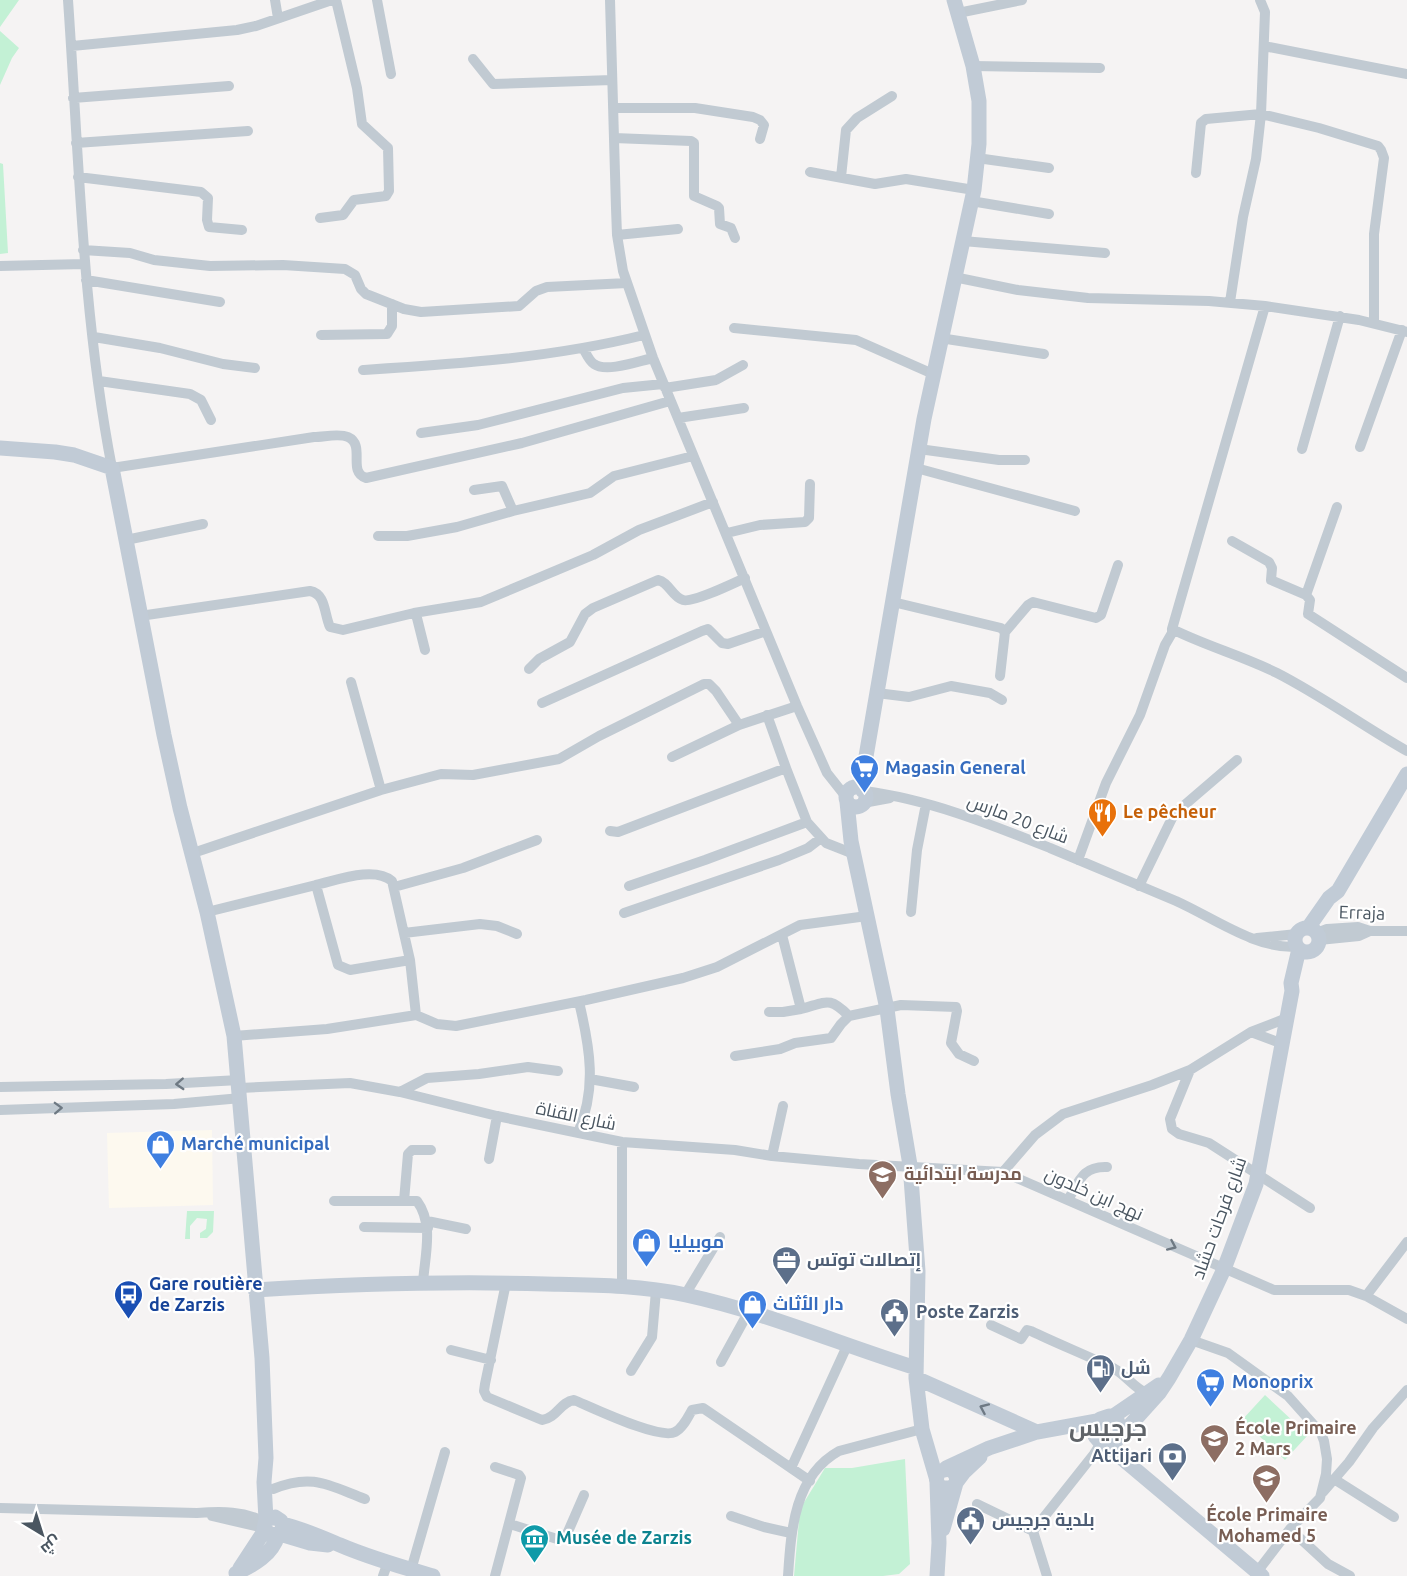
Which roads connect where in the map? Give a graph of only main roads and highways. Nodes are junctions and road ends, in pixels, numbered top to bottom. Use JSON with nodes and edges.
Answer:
{"nodes":[{"id":1,"x":956,"y":7,"type":"edge"},
{"id":2,"x":0,"y":448,"type":"edge"},
{"id":3,"x":1406,"y":779,"type":"edge"},
{"id":4,"x":255,"y":1290,"type":"junction"},
{"id":5,"x":916,"y":1373,"type":"junction"},
{"id":6,"x":1169,"y":1378,"type":"junction"},
{"id":7,"x":1112,"y":1417,"type":"junction"},
{"id":8,"x":1097,"y":1421,"type":"junction"},
{"id":9,"x":1043,"y":1431,"type":"junction"},
{"id":10,"x":1121,"y":1435,"type":"junction"},
{"id":11,"x":1101,"y":1442,"type":"junction"},
{"id":12,"x":989,"y":1448,"type":"junction"},
{"id":13,"x":266,"y":1458,"type":"junction"},
{"id":14,"x":1140,"y":1472,"type":"junction"},
{"id":15,"x":940,"y":1474,"type":"junction"},
{"id":16,"x":957,"y":1482,"type":"junction"},
{"id":17,"x":273,"y":1526,"type":"junction"},
{"id":18,"x":310,"y":1543,"type":"junction"},
{"id":19,"x":939,"y":1543,"type":"junction"},
{"id":20,"x":339,"y":1545,"type":"junction"},
{"id":21,"x":263,"y":1557,"type":"junction"},
{"id":22,"x":386,"y":1569,"type":"edge"},
{"id":23,"x":1259,"y":1574,"type":"edge"},
{"id":24,"x":234,"y":1575,"type":"edge"},
{"id":25,"x":434,"y":1576,"type":"edge"},
{"id":26,"x":937,"y":1576,"type":"edge"}],
"edges":[{"from":1,"to":5,"type":"main road"},
{"from":2,"to":4,"type":"main road"},
{"from":3,"to":6,"type":"main road","name":"شارع فرحات حشاد"},
{"from":4,"to":5,"type":"main road"},
{"from":4,"to":13,"type":"main road"},
{"from":9,"to":5,"type":"main road","one_way":true},
{"from":5,"to":15,"type":"main road"},
{"from":6,"to":7,"type":"main road","name":"شارع فرحات حشاد"},
{"from":6,"to":10,"type":"main road","name":"شارع فرحات حشاد"},
{"from":7,"to":8,"type":"main road"},
{"from":7,"to":10,"type":"main road"},
{"from":8,"to":9,"type":"main road"},
{"from":8,"to":11,"type":"main road"},
{"from":9,"to":11,"type":"main road"},
{"from":9,"to":12,"type":"main road"},
{"from":10,"to":11,"type":"main road"},
{"from":10,"to":14,"type":"main road"},
{"from":11,"to":14,"type":"main road"},
{"from":12,"to":15,"type":"main road"},
{"from":12,"to":16,"type":"main road"},
{"from":13,"to":17,"type":"main road"},
{"from":13,"to":17,"type":"main road"},
{"from":14,"to":23,"type":"main road"},
{"from":15,"to":16,"type":"main road"},
{"from":15,"to":19,"type":"main road"},
{"from":16,"to":19,"type":"main road"},
{"from":17,"to":18,"type":"main road"},
{"from":17,"to":20,"type":"main road"},
{"from":17,"to":21,"type":"main road"},
{"from":17,"to":24,"type":"main road"},
{"from":18,"to":20,"type":"main road"},
{"from":18,"to":21,"type":"main road"},
{"from":19,"to":26,"type":"main road"},
{"from":20,"to":22,"type":"main road"},
{"from":21,"to":24,"type":"main road"},
{"from":22,"to":25,"type":"main road"}]}
